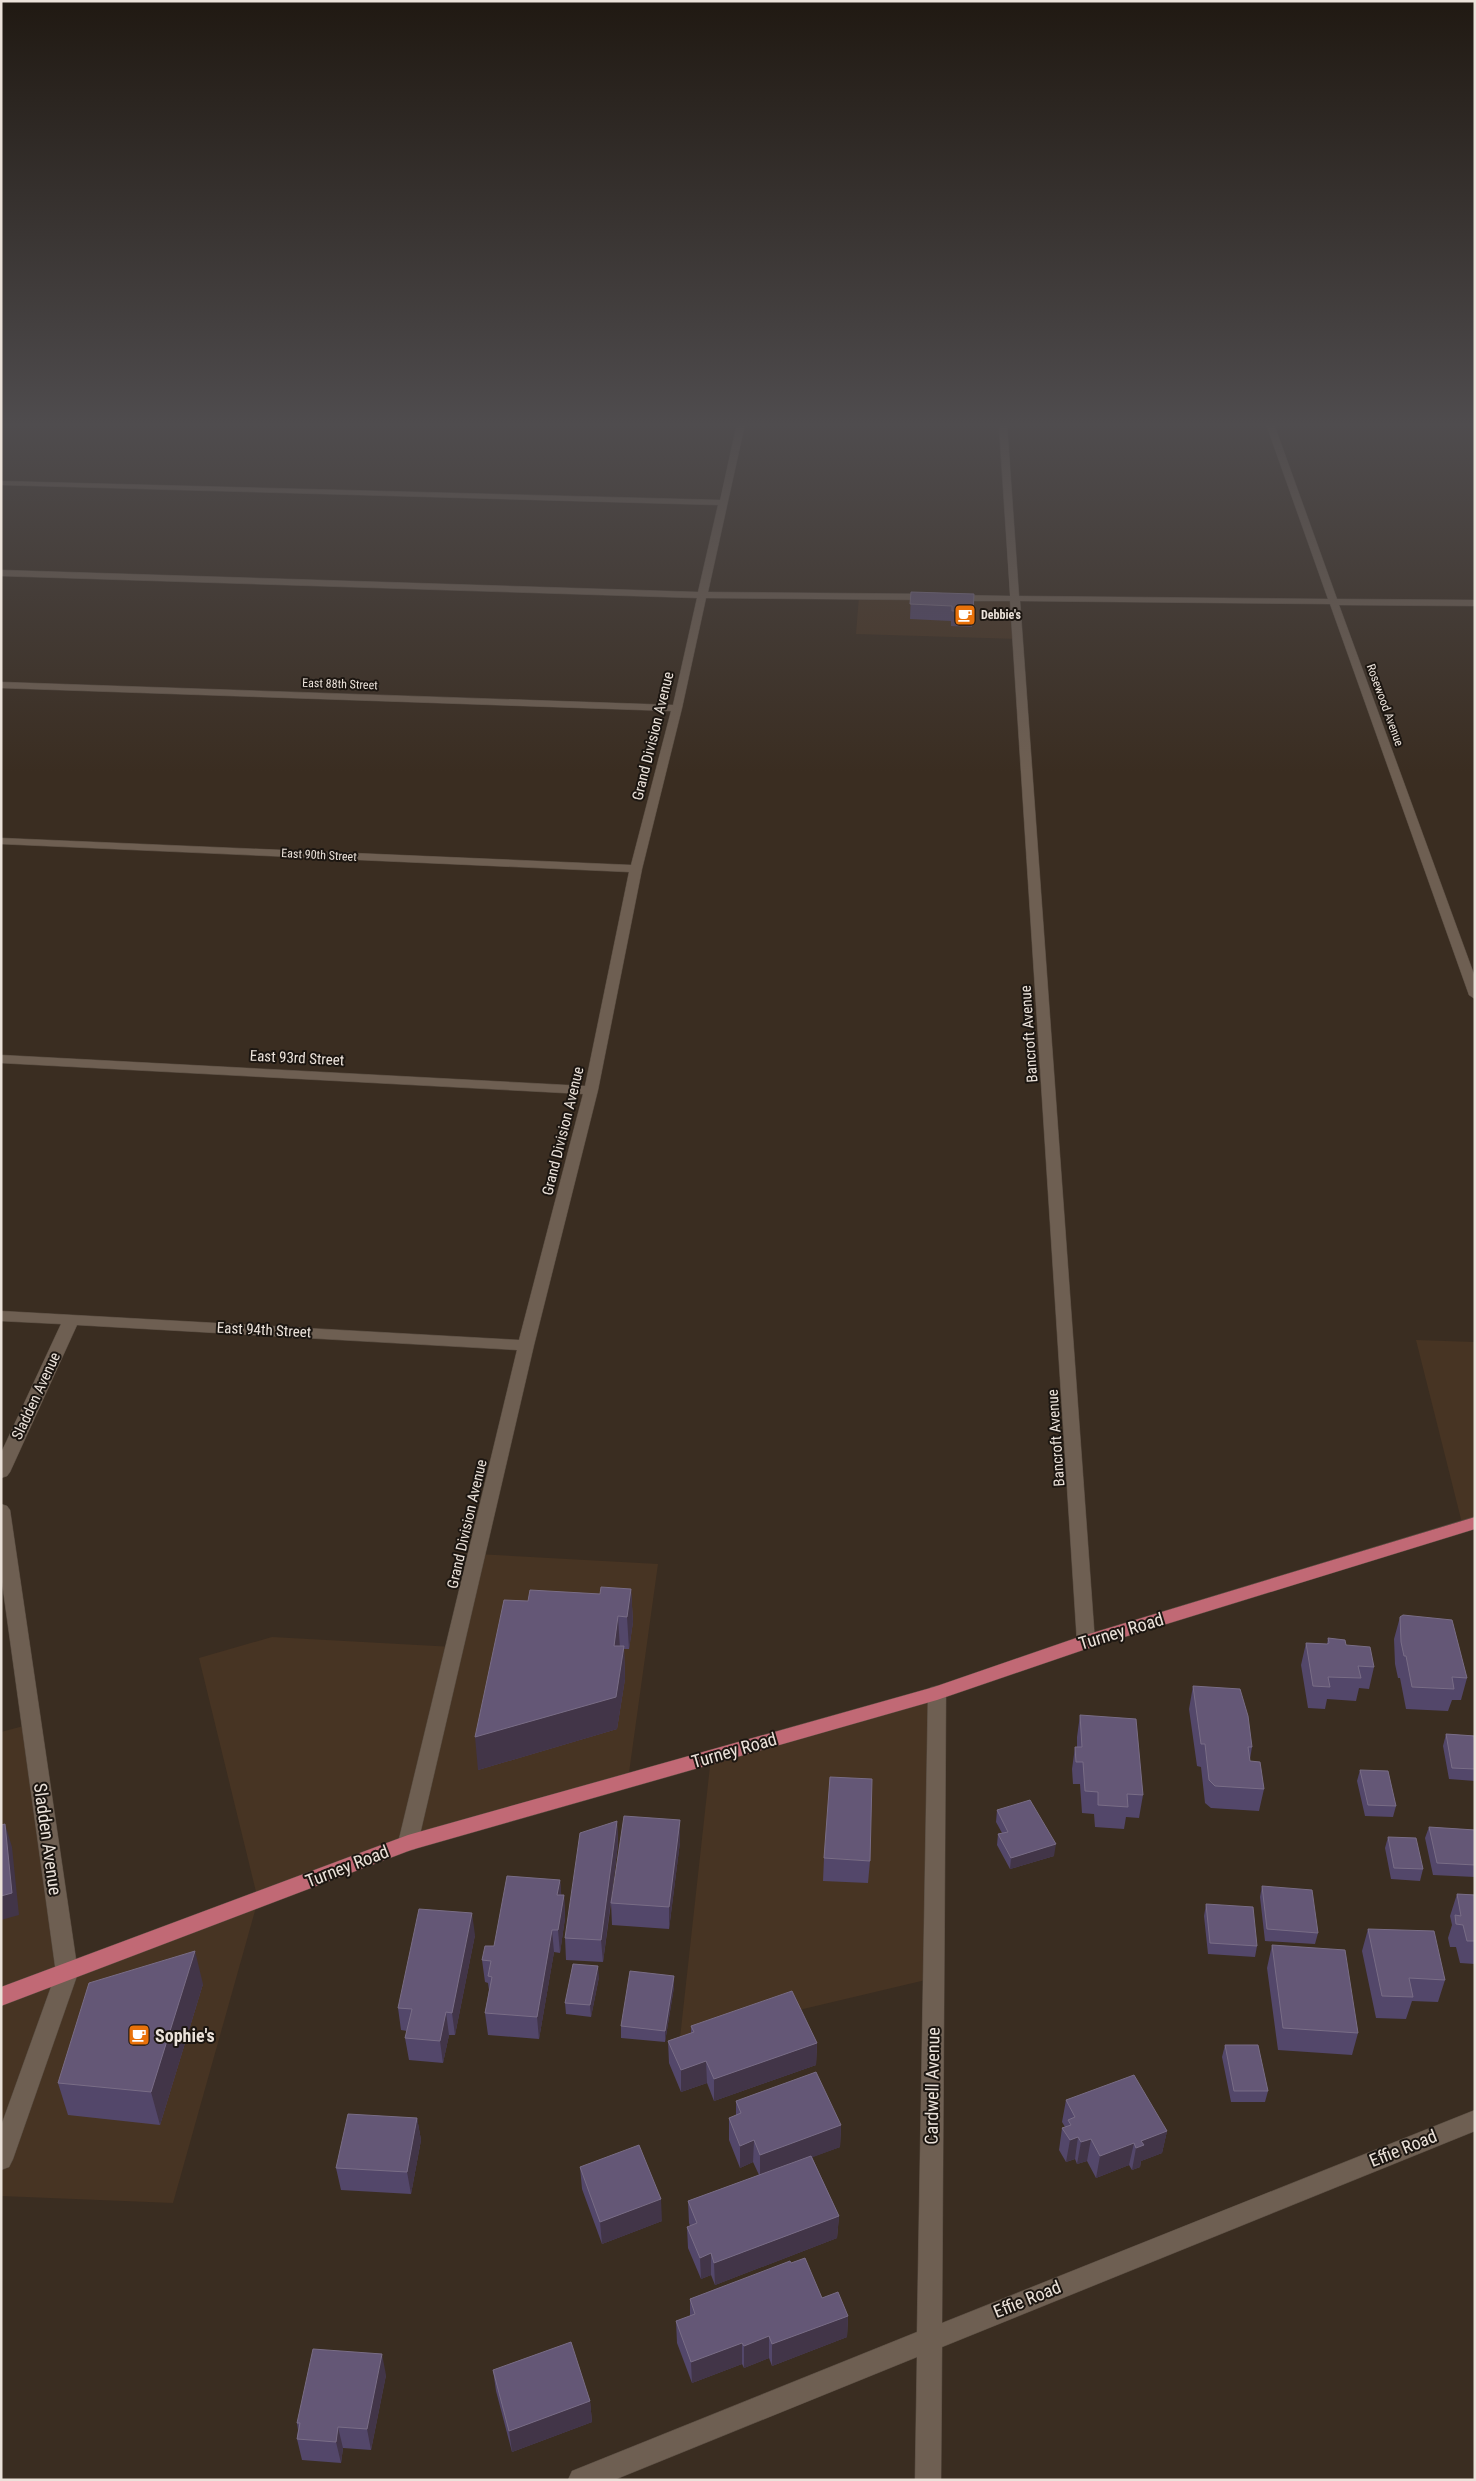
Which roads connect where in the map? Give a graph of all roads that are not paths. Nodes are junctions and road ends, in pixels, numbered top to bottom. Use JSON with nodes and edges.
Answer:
{"nodes":[{"id":1,"x":714,"y":540,"type":"edge"},
{"id":2,"x":1011,"y":540,"type":"edge"},
{"id":3,"x":1313,"y":540,"type":"edge"},
{"id":4,"x":1,"y":573,"type":"edge"},
{"id":5,"x":701,"y":595,"type":"junction"},
{"id":6,"x":1015,"y":598,"type":"junction"},
{"id":7,"x":1335,"y":601,"type":"junction"},
{"id":8,"x":1475,"y":603,"type":"edge"},
{"id":9,"x":1,"y":685,"type":"edge"},
{"id":10,"x":677,"y":708,"type":"junction"},
{"id":11,"x":1,"y":841,"type":"edge"},
{"id":12,"x":636,"y":869,"type":"junction"},
{"id":13,"x":1475,"y":995,"type":"edge"},
{"id":14,"x":1,"y":1059,"type":"edge"},
{"id":15,"x":591,"y":1090,"type":"junction"},
{"id":16,"x":1,"y":1316,"type":"edge"},
{"id":17,"x":72,"y":1320,"type":"junction"},
{"id":18,"x":526,"y":1345,"type":"junction"},
{"id":19,"x":1,"y":1472,"type":"edge"},
{"id":20,"x":1,"y":1510,"type":"edge"},
{"id":21,"x":1475,"y":1523,"type":"edge"},
{"id":22,"x":1086,"y":1642,"type":"junction"},
{"id":23,"x":937,"y":1693,"type":"junction"},
{"id":24,"x":408,"y":1843,"type":"junction"},
{"id":25,"x":66,"y":1973,"type":"junction"},
{"id":26,"x":1,"y":1997,"type":"edge"},
{"id":27,"x":1475,"y":2120,"type":"edge"},
{"id":28,"x":1,"y":2159,"type":"edge"},
{"id":29,"x":930,"y":2339,"type":"junction"},
{"id":30,"x":581,"y":2480,"type":"edge"},
{"id":31,"x":928,"y":2480,"type":"edge"}],
"edges":[{"from":1,"to":5,"type":"street","name":"Grand Division Avenue"},
{"from":2,"to":6,"type":"street","name":"Bancroft Avenue"},
{"from":3,"to":7,"type":"street","name":"Rosewood Avenue"},
{"from":4,"to":5,"type":"street"},
{"from":5,"to":6,"type":"street"},
{"from":5,"to":10,"type":"street","name":"Grand Division Avenue"},
{"from":6,"to":7,"type":"street"},
{"from":6,"to":22,"type":"street","name":"Bancroft Avenue"},
{"from":7,"to":8,"type":"street"},
{"from":7,"to":13,"type":"street","name":"Rosewood Avenue"},
{"from":9,"to":10,"type":"street","name":"East 88th Street"},
{"from":10,"to":12,"type":"street","name":"Grand Division Avenue"},
{"from":11,"to":12,"type":"street","name":"East 90th Street"},
{"from":12,"to":15,"type":"street","name":"Grand Division Avenue"},
{"from":14,"to":15,"type":"street","name":"East 93rd Street"},
{"from":15,"to":18,"type":"street","name":"Grand Division Avenue"},
{"from":16,"to":17,"type":"street","name":"East 94th Street"},
{"from":17,"to":18,"type":"street","name":"East 94th Street"},
{"from":17,"to":19,"type":"street","name":"Sladden Avenue"},
{"from":18,"to":24,"type":"street","name":"Grand Division Avenue"},
{"from":20,"to":25,"type":"street","name":"Sladden Avenue"},
{"from":21,"to":22,"type":"main road","name":"Turney Road"},
{"from":22,"to":23,"type":"main road","name":"Turney Road"},
{"from":23,"to":24,"type":"main road","name":"Turney Road"},
{"from":23,"to":29,"type":"street","name":"Cardwell Avenue"},
{"from":24,"to":25,"type":"main road","name":"Turney Road"},
{"from":25,"to":26,"type":"main road","name":"Turney Road"},
{"from":25,"to":28,"type":"street","name":"Sladden Avenue"},
{"from":27,"to":29,"type":"street","name":"Effie Road"},
{"from":29,"to":30,"type":"street","name":"Effie Road"},
{"from":29,"to":31,"type":"street","name":"Cardwell Avenue"}]}
